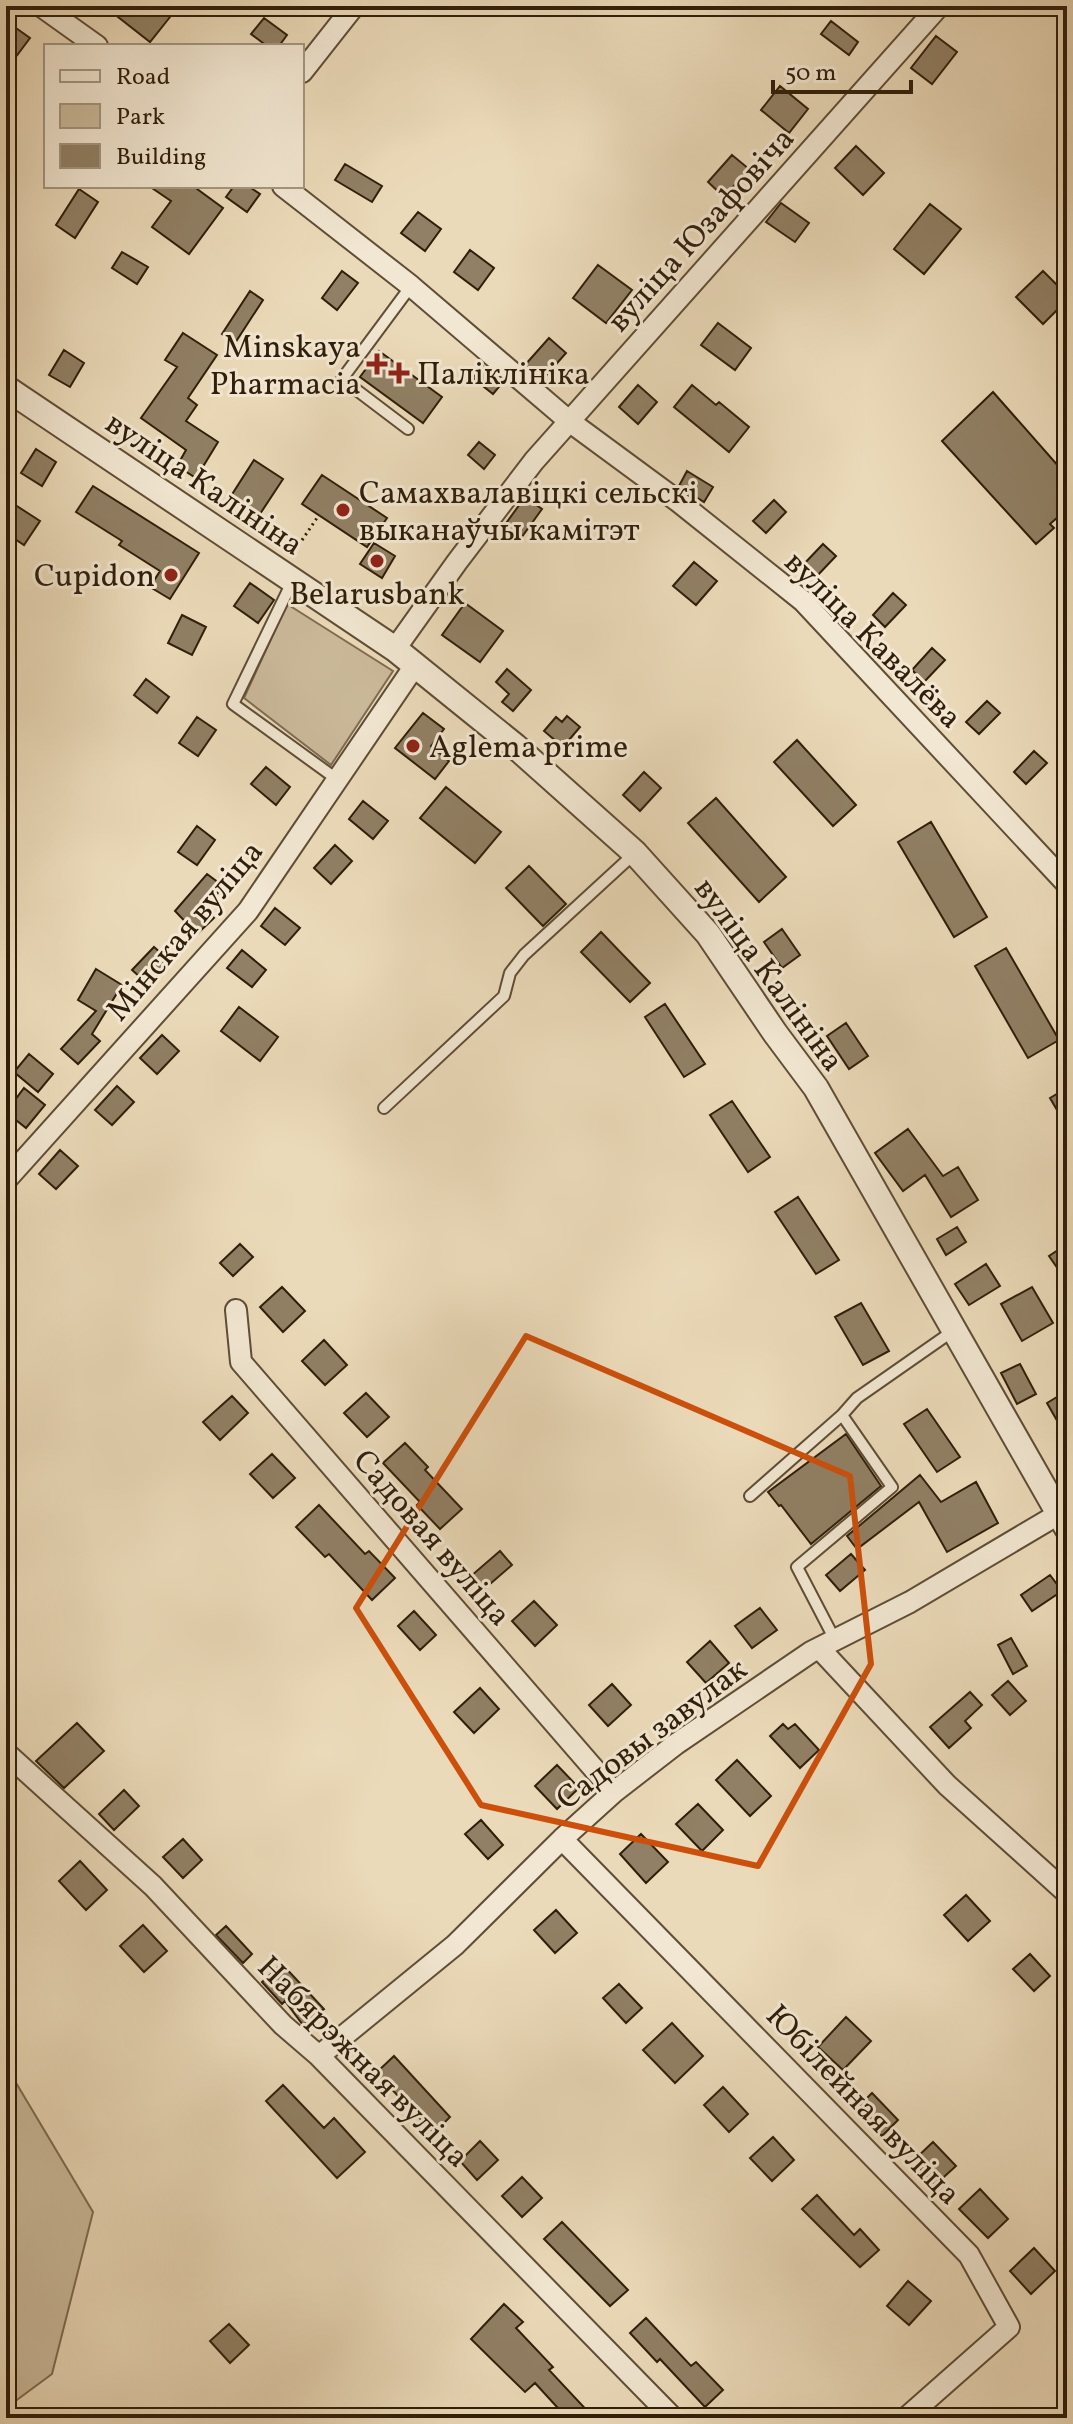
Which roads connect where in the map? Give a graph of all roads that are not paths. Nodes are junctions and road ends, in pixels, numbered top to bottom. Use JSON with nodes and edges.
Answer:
{"nodes":[{"id":1,"x":41,"y":6,"type":"edge"},
{"id":2,"x":354,"y":6,"type":"edge"},
{"id":3,"x":939,"y":6,"type":"edge"},
{"id":4,"x":94,"y":44,"type":"edge"},
{"id":5,"x":304,"y":69,"type":"edge"},
{"id":6,"x":286,"y":188,"type":"edge"},
{"id":7,"x":411,"y":286,"type":"junction"},
{"id":8,"x":6,"y":388,"type":"edge"},
{"id":9,"x":569,"y":421,"type":"junction"},
{"id":10,"x":408,"y":429,"type":"dead end"},
{"id":11,"x":293,"y":580,"type":"junction"},
{"id":12,"x":395,"y":649,"type":"junction"},
{"id":13,"x":416,"y":664,"type":"junction"},
{"id":14,"x":338,"y":780,"type":"junction"},
{"id":15,"x":635,"y":853,"type":"junction"},
{"id":16,"x":1067,"y":884,"type":"edge"},
{"id":17,"x":384,"y":1108,"type":"dead end"},
{"id":18,"x":6,"y":1180,"type":"edge"},
{"id":19,"x":236,"y":1310,"type":"dead end"},
{"id":20,"x":953,"y":1331,"type":"junction"},
{"id":21,"x":842,"y":1415,"type":"junction"},
{"id":22,"x":750,"y":1496,"type":"dead end"},
{"id":23,"x":1064,"y":1517,"type":"edge"},
{"id":24,"x":827,"y":1644,"type":"junction"},
{"id":25,"x":6,"y":1753,"type":"edge"},
{"id":26,"x":614,"y":1792,"type":"junction"},
{"id":27,"x":562,"y":1839,"type":"junction"},
{"id":28,"x":1067,"y":1893,"type":"edge"},
{"id":29,"x":319,"y":2056,"type":"junction"},
{"id":30,"x":673,"y":2418,"type":"edge"},
{"id":31,"x":906,"y":2418,"type":"edge"}],
"edges":[{"from":1,"to":4,"type":"street"},
{"from":2,"to":5,"type":"street"},
{"from":3,"to":9,"type":"street","name":"вуліца Юзафовіча"},
{"from":6,"to":7,"type":"street","name":"вуліца Кавалёва"},
{"from":7,"to":9,"type":"street","name":"вуліца Кавалёва"},
{"from":7,"to":10,"type":"lane"},
{"from":8,"to":11,"type":"street","name":"вуліца Калініна"},
{"from":9,"to":12,"type":"street","name":"вуліца Юзафовіча"},
{"from":9,"to":16,"type":"street","name":"вуліца Кавалёва"},
{"from":11,"to":12,"type":"street","name":"вуліца Калініна"},
{"from":11,"to":14,"type":"lane"},
{"from":12,"to":13,"type":"street","name":"вуліца Калініна"},
{"from":13,"to":14,"type":"street","name":"Мінская вуліца"},
{"from":13,"to":15,"type":"street","name":"вуліца Калініна"},
{"from":14,"to":18,"type":"street","name":"Мінская вуліца"},
{"from":15,"to":17,"type":"lane"},
{"from":15,"to":20,"type":"street","name":"вуліца Калініна"},
{"from":19,"to":26,"type":"street","name":"Садовая вуліца"},
{"from":20,"to":21,"type":"lane"},
{"from":20,"to":23,"type":"street","name":"вуліца Калініна"},
{"from":21,"to":22,"type":"lane"},
{"from":21,"to":24,"type":"lane"},
{"from":23,"to":24,"type":"street","name":"Садовы завулак"},
{"from":24,"to":26,"type":"street","name":"Садовы завулак"},
{"from":24,"to":28,"type":"street"},
{"from":25,"to":29,"type":"street","name":"Набярэжная вуліца"},
{"from":26,"to":27,"type":"street","name":"Садовы завулак"},
{"from":27,"to":29,"type":"street","name":"Садовы завулак"},
{"from":27,"to":31,"type":"street","name":"Юбілейная вуліца"},
{"from":29,"to":30,"type":"street","name":"Набярэжная вуліца"}]}
